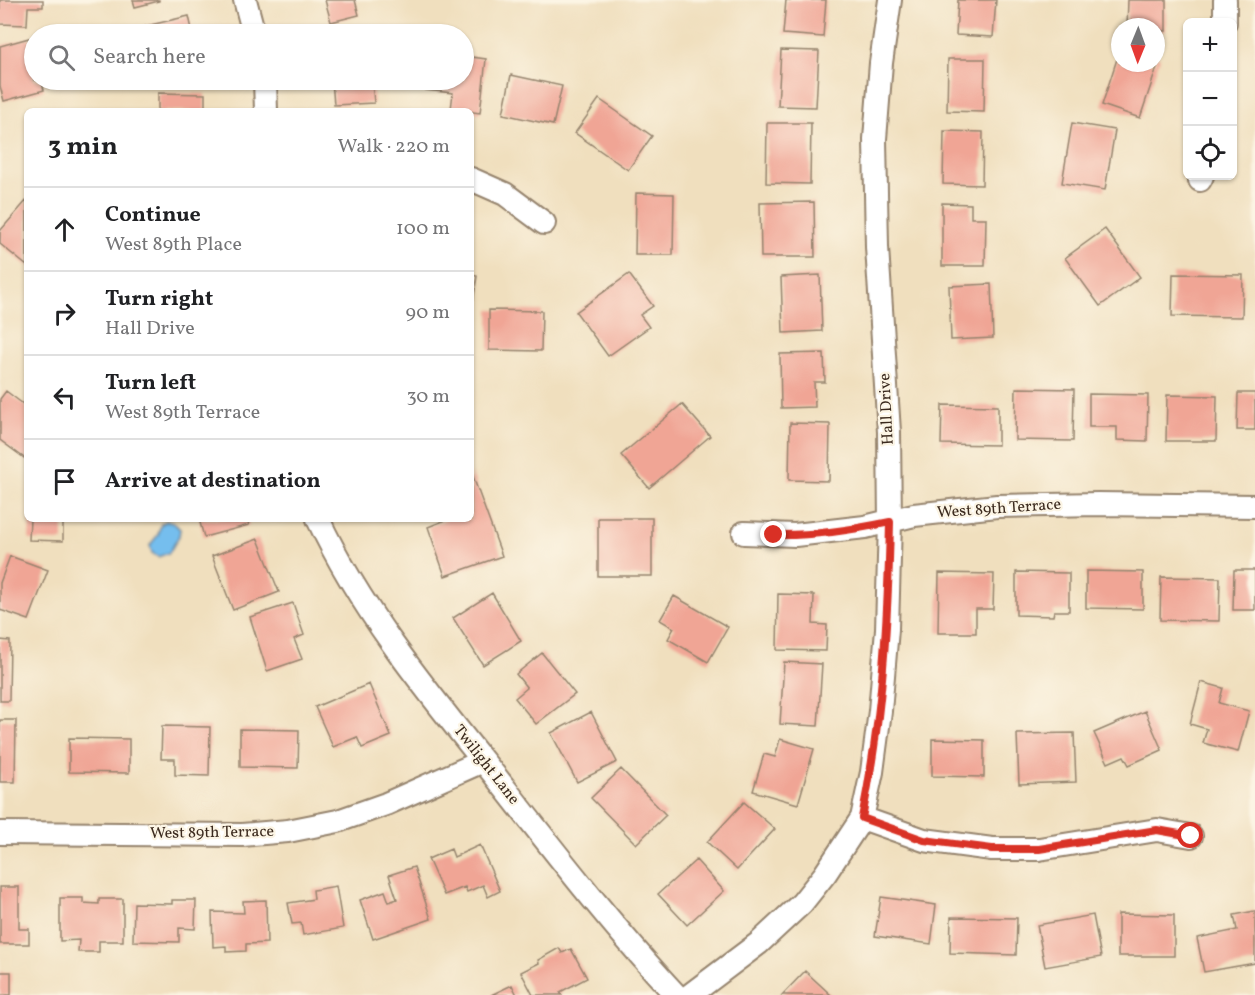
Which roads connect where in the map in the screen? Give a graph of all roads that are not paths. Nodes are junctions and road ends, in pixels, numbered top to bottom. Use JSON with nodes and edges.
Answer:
{"nodes":[{"id":1,"x":245,"y":0,"type":"edge"},
{"id":2,"x":890,"y":0,"type":"edge"},
{"id":3,"x":1225,"y":0,"type":"edge"},
{"id":4,"x":1225,"y":18,"type":"edge"},
{"id":5,"x":251,"y":24,"type":"edge"},
{"id":6,"x":265,"y":90,"type":"edge"},
{"id":7,"x":266,"y":108,"type":"edge"},
{"id":8,"x":474,"y":180,"type":"edge"},
{"id":9,"x":544,"y":223,"type":"dead end"},
{"id":10,"x":1255,"y":506,"type":"edge"},
{"id":11,"x":319,"y":522,"type":"edge"},
{"id":12,"x":890,"y":522,"type":"junction"},
{"id":13,"x":744,"y":533,"type":"dead end"},
{"id":14,"x":483,"y":761,"type":"junction"},
{"id":15,"x":862,"y":818,"type":"junction"},
{"id":16,"x":0,"y":833,"type":"edge"},
{"id":17,"x":1191,"y":836,"type":"dead end"},
{"id":18,"x":676,"y":995,"type":"edge"},
{"id":19,"x":690,"y":995,"type":"edge"}],
"edges":[{"from":1,"to":5,"type":"street"},
{"from":2,"to":12,"type":"street","name":"Hall Drive"},
{"from":3,"to":4,"type":"street"},
{"from":6,"to":7,"type":"street"},
{"from":8,"to":9,"type":"street"},
{"from":10,"to":12,"type":"street","name":"West 89th Terrace"},
{"from":11,"to":14,"type":"street","name":"Twilight Lane"},
{"from":12,"to":13,"type":"street","name":"West 89th Terrace"},
{"from":12,"to":15,"type":"street","name":"Hall Drive"},
{"from":14,"to":16,"type":"street","name":"West 89th Terrace"},
{"from":14,"to":18,"type":"street","name":"Twilight Lane"},
{"from":15,"to":17,"type":"street"},
{"from":15,"to":19,"type":"street"}]}
